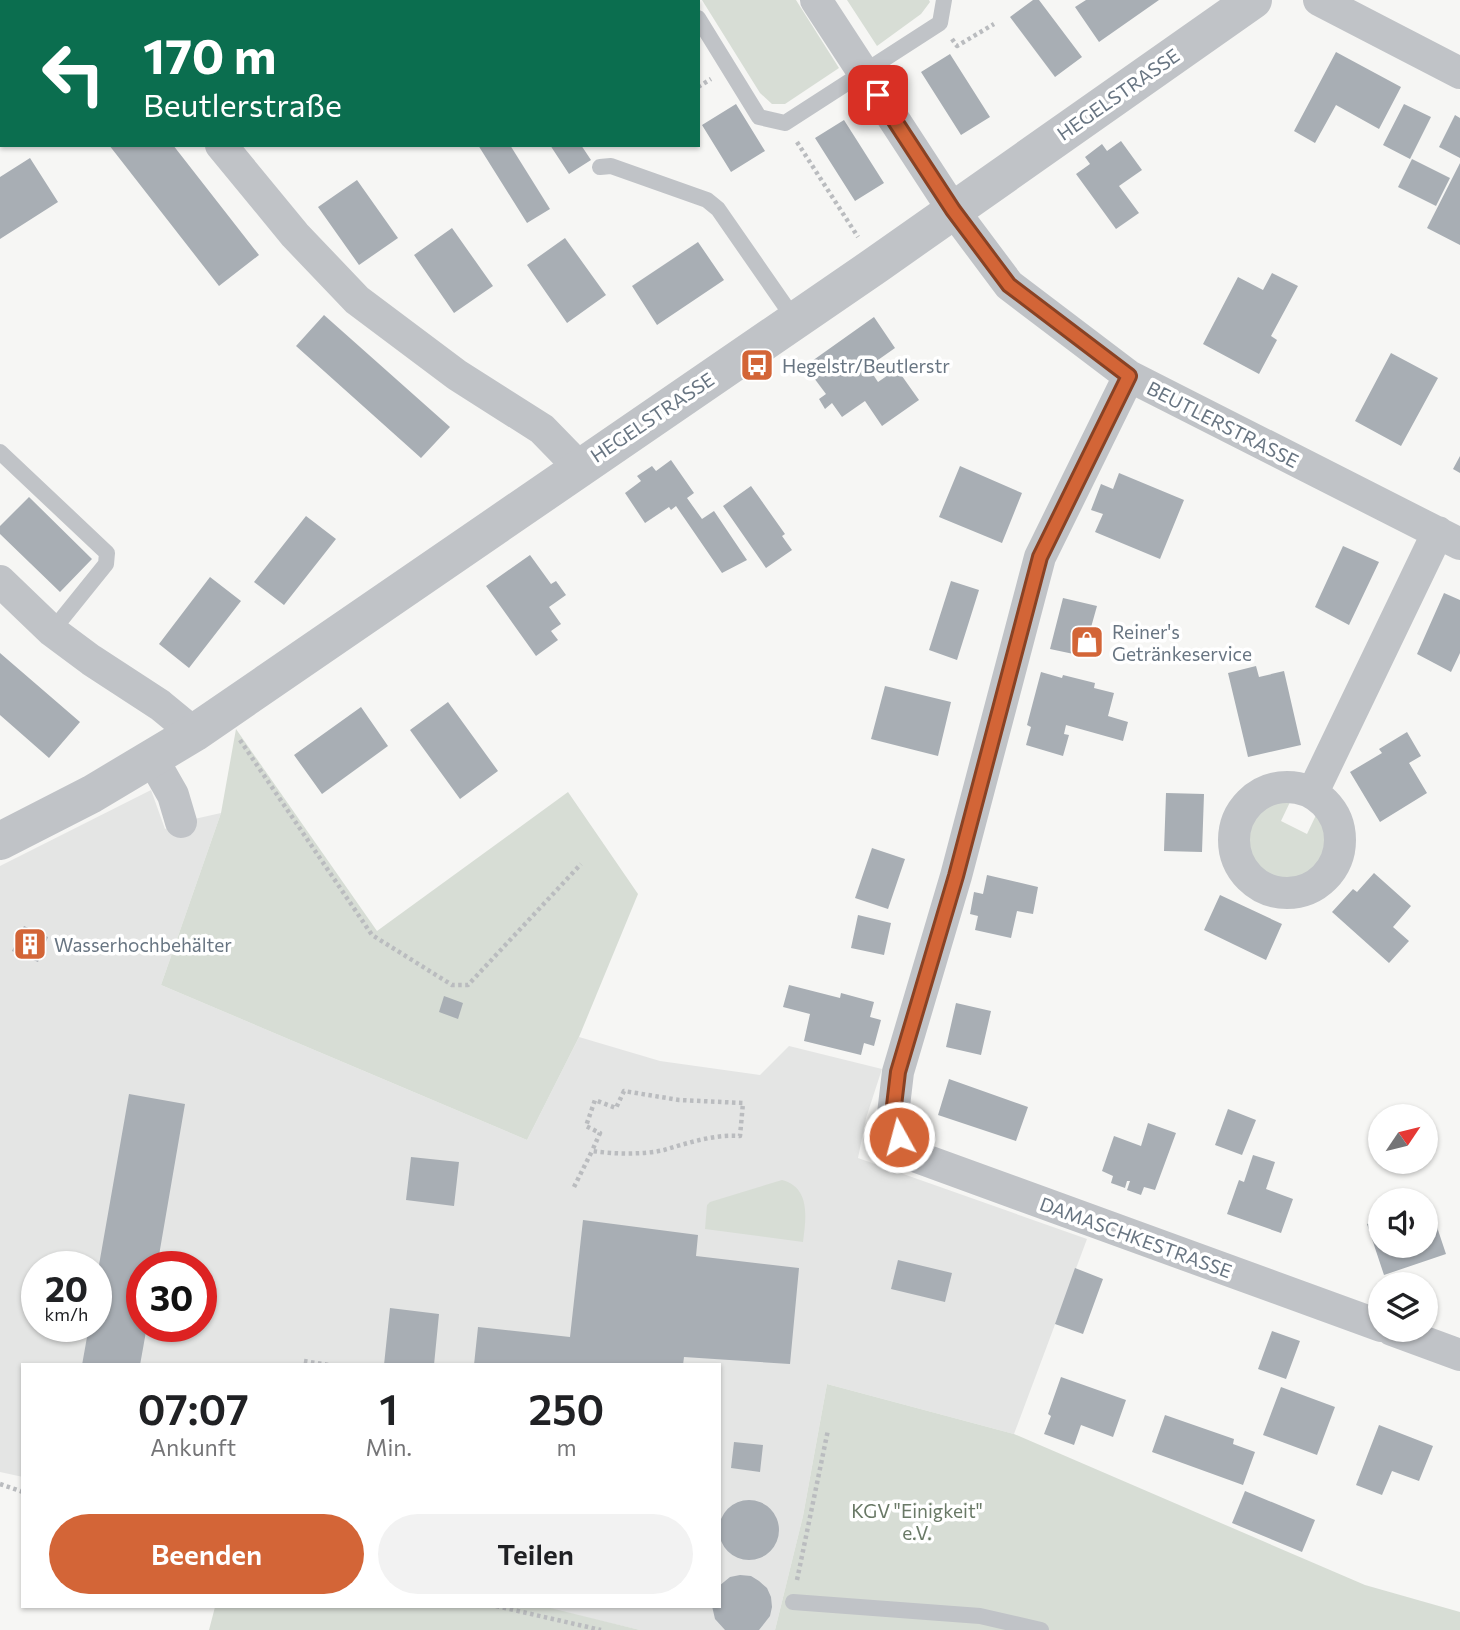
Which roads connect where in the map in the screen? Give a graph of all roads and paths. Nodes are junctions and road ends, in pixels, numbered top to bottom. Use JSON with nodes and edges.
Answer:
{"nodes":[{"id":1,"x":816,"y":0,"type":"edge"},
{"id":2,"x":944,"y":0,"type":"edge"},
{"id":3,"x":1253,"y":0,"type":"edge"},
{"id":4,"x":1319,"y":0,"type":"edge"},
{"id":5,"x":700,"y":21,"type":"edge"},
{"id":6,"x":940,"y":23,"type":"junction"},
{"id":7,"x":994,"y":24,"type":"dead end"},
{"id":8,"x":863,"y":72,"type":"junction"},
{"id":9,"x":1460,"y":73,"type":"edge"},
{"id":10,"x":785,"y":123,"type":"junction"},
{"id":11,"x":223,"y":147,"type":"edge"},
{"id":12,"x":600,"y":167,"type":"dead end"},
{"id":13,"x":953,"y":210,"type":"junction"},
{"id":14,"x":876,"y":265,"type":"junction"},
{"id":15,"x":795,"y":320,"type":"junction"},
{"id":16,"x":1129,"y":376,"type":"junction"},
{"id":17,"x":0,"y":452,"type":"edge"},
{"id":18,"x":579,"y":467,"type":"junction"},
{"id":19,"x":1449,"y":538,"type":"edge"},
{"id":20,"x":0,"y":581,"type":"edge"},
{"id":21,"x":52,"y":631,"type":"junction"},
{"id":22,"x":207,"y":723,"type":"junction"},
{"id":23,"x":152,"y":758,"type":"junction"},
{"id":24,"x":1313,"y":792,"type":"dead end"},
{"id":25,"x":181,"y":822,"type":"dead end"},
{"id":26,"x":0,"y":841,"type":"edge"},
{"id":27,"x":581,"y":864,"type":"dead end"},
{"id":28,"x":592,"y":1151,"type":"junction"},
{"id":29,"x":574,"y":1187,"type":"dead end"},
{"id":30,"x":1368,"y":1321,"type":"edge"},
{"id":31,"x":1435,"y":1342,"type":"edge"},
{"id":32,"x":1457,"y":1348,"type":"edge"},
{"id":33,"x":304,"y":1361,"type":"dead end"},
{"id":34,"x":316,"y":1363,"type":"edge"},
{"id":35,"x":828,"y":1430,"type":"dead end"},
{"id":36,"x":0,"y":1484,"type":"edge"},
{"id":37,"x":21,"y":1491,"type":"edge"},
{"id":38,"x":793,"y":1602,"type":"joint"},
{"id":39,"x":505,"y":1608,"type":"edge"},
{"id":40,"x":601,"y":1630,"type":"edge"},
{"id":41,"x":1041,"y":1630,"type":"edge"}],
"edges":[{"from":1,"to":8,"type":"street","name":"BEUTLERSTRASSE"},
{"from":2,"to":6,"type":"lane"},
{"from":3,"to":13,"type":"street","name":"HEGELSTRASSE"},
{"from":4,"to":9,"type":"street"},
{"from":5,"to":10,"type":"lane"},
{"from":6,"to":7,"type":"path"},
{"from":6,"to":8,"type":"lane"},
{"from":8,"to":10,"type":"lane"},
{"from":8,"to":13,"type":"street","name":"BEUTLERSTRASSE"},
{"from":10,"to":14,"type":"path"},
{"from":11,"to":18,"type":"street"},
{"from":12,"to":15,"type":"lane"},
{"from":13,"to":14,"type":"street","name":"HEGELSTRASSE"},
{"from":13,"to":16,"type":"street","name":"BEUTLERSTRASSE"},
{"from":14,"to":15,"type":"street","name":"HEGELSTRASSE"},
{"from":15,"to":18,"type":"street","name":"HEGELSTRASSE"},
{"from":16,"to":19,"type":"street","name":"BEUTLERSTRASSE"},
{"from":16,"to":30,"type":"street","name":"DAMASCHKESTRASSE"},
{"from":17,"to":21,"type":"lane"},
{"from":18,"to":22,"type":"street","name":"HEGELSTRASSE"},
{"from":19,"to":24,"type":"street"},
{"from":20,"to":21,"type":"street"},
{"from":21,"to":22,"type":"street"},
{"from":22,"to":23,"type":"street","name":"HEGELSTRASSE"},
{"from":22,"to":27,"type":"path"},
{"from":23,"to":25,"type":"street"},
{"from":23,"to":26,"type":"street","name":"HEGELSTRASSE"},
{"from":28,"to":28,"type":"path"},
{"from":28,"to":29,"type":"path"},
{"from":31,"to":32,"type":"street"},
{"from":33,"to":34,"type":"path"},
{"from":35,"to":38,"type":"path"},
{"from":36,"to":37,"type":"path"},
{"from":38,"to":41,"type":"lane"},
{"from":39,"to":40,"type":"path"}]}
